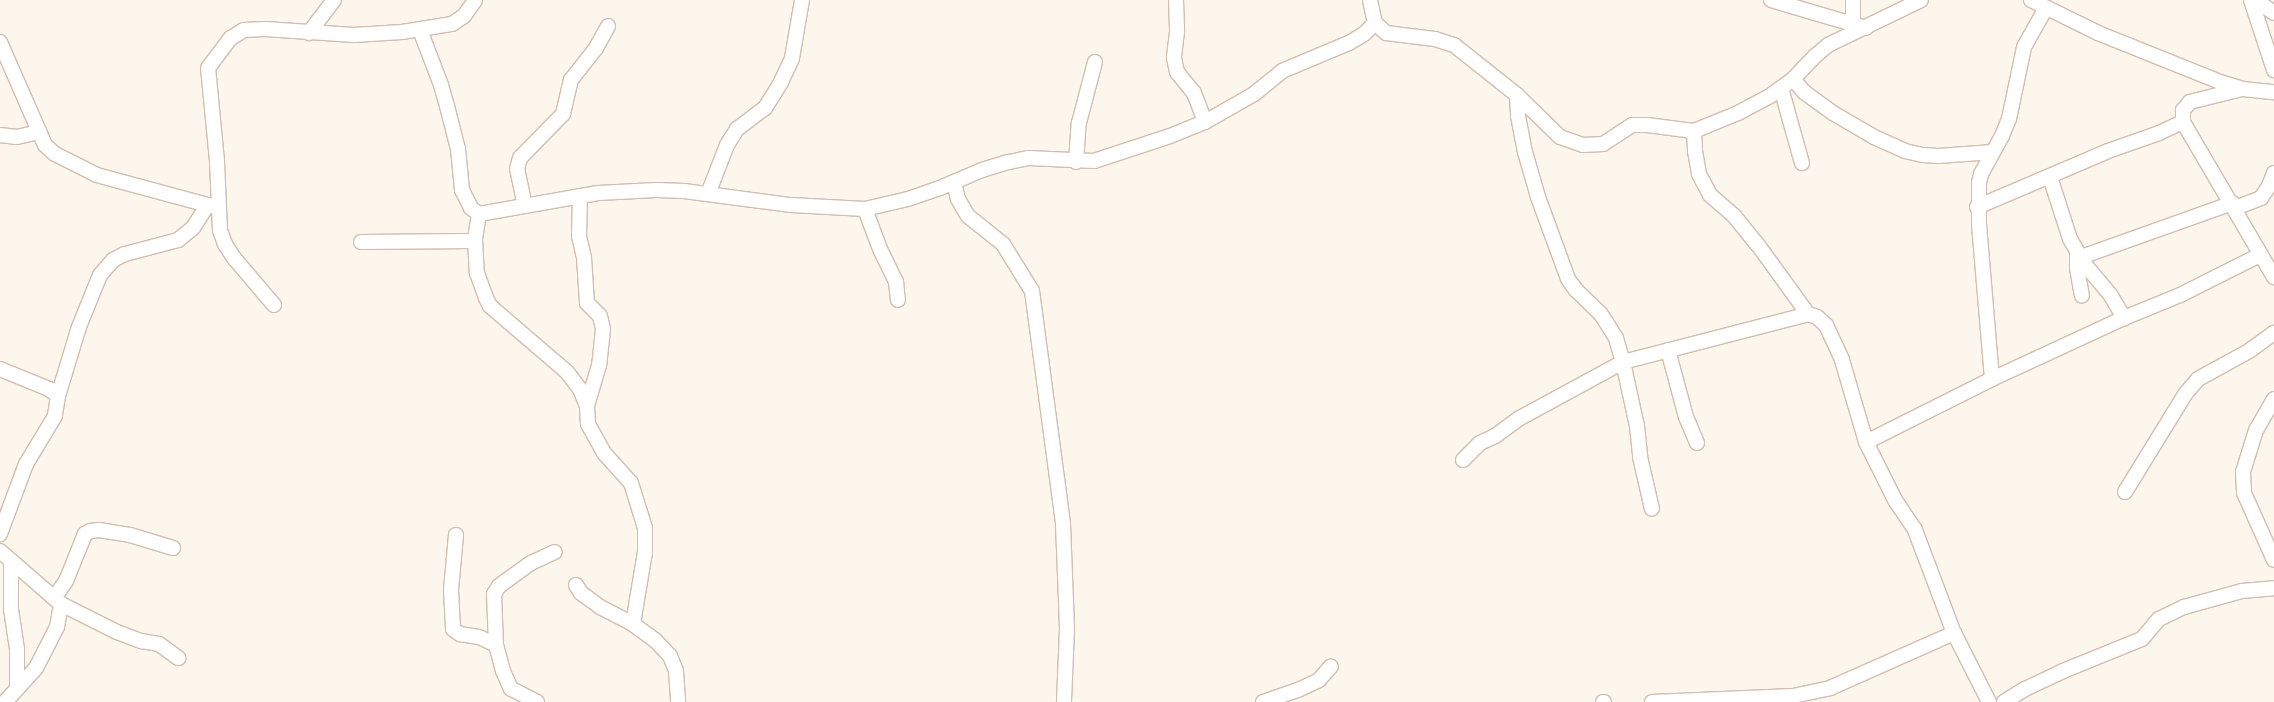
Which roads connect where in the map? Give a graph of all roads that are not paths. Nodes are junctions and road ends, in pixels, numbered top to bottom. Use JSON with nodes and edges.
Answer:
{"nodes":[{"id":1,"x":334,"y":0,"type":"edge"},
{"id":2,"x":475,"y":0,"type":"edge"},
{"id":3,"x":802,"y":0,"type":"edge"},
{"id":4,"x":1176,"y":0,"type":"edge"},
{"id":5,"x":1370,"y":0,"type":"edge"},
{"id":6,"x":1771,"y":0,"type":"edge"},
{"id":7,"x":1853,"y":0,"type":"edge"},
{"id":8,"x":1921,"y":0,"type":"edge"},
{"id":9,"x":2031,"y":0,"type":"edge"},
{"id":10,"x":2251,"y":0,"type":"edge"},
{"id":11,"x":2255,"y":0,"type":"edge"},
{"id":12,"x":2046,"y":8,"type":"junction"},
{"id":13,"x":2274,"y":13,"type":"edge"},
{"id":14,"x":1375,"y":23,"type":"junction"},
{"id":15,"x":608,"y":26,"type":"dead end"},
{"id":16,"x":1860,"y":26,"type":"junction"},
{"id":17,"x":420,"y":30,"type":"junction"},
{"id":18,"x":309,"y":33,"type":"junction"},
{"id":19,"x":0,"y":42,"type":"edge"},
{"id":20,"x":1095,"y":62,"type":"dead end"},
{"id":21,"x":2274,"y":70,"type":"edge"},
{"id":22,"x":1793,"y":79,"type":"junction"},
{"id":23,"x":1781,"y":88,"type":"junction"},
{"id":24,"x":2243,"y":89,"type":"junction"},
{"id":25,"x":2274,"y":92,"type":"edge"},
{"id":26,"x":1517,"y":95,"type":"junction"},
{"id":27,"x":1206,"y":122,"type":"junction"},
{"id":28,"x":2183,"y":122,"type":"junction"},
{"id":29,"x":1694,"y":131,"type":"junction"},
{"id":30,"x":39,"y":132,"type":"junction"},
{"id":31,"x":0,"y":135,"type":"edge"},
{"id":32,"x":1993,"y":152,"type":"junction"},
{"id":33,"x":1076,"y":162,"type":"junction"},
{"id":34,"x":1802,"y":163,"type":"dead end"},
{"id":35,"x":2274,"y":173,"type":"edge"},
{"id":36,"x":2050,"y":177,"type":"junction"},
{"id":37,"x":954,"y":182,"type":"junction"},
{"id":38,"x":708,"y":194,"type":"junction"},
{"id":39,"x":580,"y":196,"type":"junction"},
{"id":40,"x":525,"y":206,"type":"junction"},
{"id":41,"x":2234,"y":206,"type":"junction"},
{"id":42,"x":213,"y":207,"type":"junction"},
{"id":43,"x":1977,"y":208,"type":"junction"},
{"id":44,"x":865,"y":209,"type":"junction"},
{"id":45,"x":479,"y":214,"type":"junction"},
{"id":46,"x":475,"y":240,"type":"junction"},
{"id":47,"x":361,"y":242,"type":"dead end"},
{"id":48,"x":2079,"y":254,"type":"junction"},
{"id":49,"x":2260,"y":255,"type":"junction"},
{"id":50,"x":2274,"y":277,"type":"edge"},
{"id":51,"x":2082,"y":296,"type":"dead end"},
{"id":52,"x":898,"y":300,"type":"dead end"},
{"id":53,"x":274,"y":305,"type":"dead end"},
{"id":54,"x":1808,"y":314,"type":"junction"},
{"id":55,"x":2124,"y":318,"type":"junction"},
{"id":56,"x":2274,"y":333,"type":"edge"},
{"id":57,"x":1668,"y":350,"type":"junction"},
{"id":58,"x":1623,"y":362,"type":"junction"},
{"id":59,"x":0,"y":370,"type":"edge"},
{"id":60,"x":1992,"y":379,"type":"junction"},
{"id":61,"x":58,"y":396,"type":"junction"},
{"id":62,"x":2274,"y":399,"type":"edge"},
{"id":63,"x":588,"y":406,"type":"junction"},
{"id":64,"x":1866,"y":442,"type":"junction"},
{"id":65,"x":1697,"y":443,"type":"dead end"},
{"id":66,"x":1463,"y":460,"type":"dead end"},
{"id":67,"x":2125,"y":492,"type":"dead end"},
{"id":68,"x":1652,"y":509,"type":"dead end"},
{"id":69,"x":0,"y":534,"type":"edge"},
{"id":70,"x":456,"y":535,"type":"dead end"},
{"id":71,"x":173,"y":548,"type":"dead end"},
{"id":72,"x":0,"y":551,"type":"edge"},
{"id":73,"x":555,"y":552,"type":"dead end"},
{"id":74,"x":2274,"y":560,"type":"edge"},
{"id":75,"x":11,"y":561,"type":"junction"},
{"id":76,"x":576,"y":585,"type":"dead end"},
{"id":77,"x":2274,"y":588,"type":"edge"},
{"id":78,"x":58,"y":601,"type":"junction"},
{"id":79,"x":633,"y":624,"type":"junction"},
{"id":80,"x":1954,"y":633,"type":"junction"},
{"id":81,"x":496,"y":645,"type":"junction"},
{"id":82,"x":178,"y":658,"type":"dead end"},
{"id":83,"x":1331,"y":666,"type":"dead end"},
{"id":84,"x":18,"y":689,"type":"junction"},
{"id":85,"x":1830,"y":695,"type":"edge"},
{"id":86,"x":4,"y":702,"type":"edge"},
{"id":87,"x":537,"y":702,"type":"edge"},
{"id":88,"x":678,"y":702,"type":"edge"},
{"id":89,"x":1064,"y":702,"type":"edge"},
{"id":90,"x":1263,"y":702,"type":"edge"},
{"id":91,"x":1652,"y":702,"type":"edge"},
{"id":92,"x":1989,"y":702,"type":"edge"},
{"id":93,"x":2004,"y":702,"type":"edge"}],
"edges":[{"from":1,"to":18,"type":"street"},
{"from":2,"to":17,"type":"street"},
{"from":3,"to":38,"type":"street"},
{"from":4,"to":27,"type":"street"},
{"from":5,"to":14,"type":"street"},
{"from":6,"to":16,"type":"street"},
{"from":7,"to":16,"type":"street"},
{"from":8,"to":16,"type":"street"},
{"from":9,"to":12,"type":"street"},
{"from":10,"to":21,"type":"street"},
{"from":11,"to":13,"type":"street"},
{"from":12,"to":24,"type":"street"},
{"from":12,"to":32,"type":"street"},
{"from":14,"to":26,"type":"street"},
{"from":14,"to":27,"type":"street"},
{"from":15,"to":40,"type":"street"},
{"from":16,"to":22,"type":"street"},
{"from":17,"to":18,"type":"street"},
{"from":17,"to":45,"type":"street"},
{"from":18,"to":42,"type":"street"},
{"from":19,"to":30,"type":"street"},
{"from":20,"to":33,"type":"street"},
{"from":22,"to":23,"type":"street"},
{"from":22,"to":32,"type":"street"},
{"from":23,"to":29,"type":"street"},
{"from":23,"to":34,"type":"street"},
{"from":24,"to":25,"type":"street"},
{"from":24,"to":28,"type":"street"},
{"from":26,"to":29,"type":"street"},
{"from":26,"to":58,"type":"street"},
{"from":27,"to":33,"type":"street"},
{"from":28,"to":36,"type":"street"},
{"from":28,"to":41,"type":"street"},
{"from":29,"to":54,"type":"street"},
{"from":30,"to":31,"type":"street"},
{"from":30,"to":42,"type":"street"},
{"from":32,"to":43,"type":"street"},
{"from":33,"to":37,"type":"street"},
{"from":35,"to":41,"type":"street"},
{"from":36,"to":43,"type":"street"},
{"from":36,"to":48,"type":"street"},
{"from":37,"to":44,"type":"street"},
{"from":37,"to":89,"type":"street"},
{"from":38,"to":39,"type":"street"},
{"from":38,"to":44,"type":"street"},
{"from":39,"to":40,"type":"street"},
{"from":39,"to":63,"type":"street"},
{"from":40,"to":45,"type":"street"},
{"from":41,"to":48,"type":"street"},
{"from":41,"to":49,"type":"street"},
{"from":42,"to":53,"type":"street"},
{"from":42,"to":61,"type":"street"},
{"from":43,"to":60,"type":"street"},
{"from":44,"to":52,"type":"street"},
{"from":45,"to":46,"type":"street"},
{"from":46,"to":47,"type":"street"},
{"from":46,"to":63,"type":"street"},
{"from":48,"to":51,"type":"street"},
{"from":48,"to":55,"type":"street"},
{"from":49,"to":50,"type":"street"},
{"from":49,"to":55,"type":"street"},
{"from":54,"to":57,"type":"street"},
{"from":54,"to":64,"type":"street"},
{"from":55,"to":60,"type":"street"},
{"from":56,"to":67,"type":"street"},
{"from":57,"to":58,"type":"street"},
{"from":57,"to":65,"type":"street"},
{"from":58,"to":66,"type":"street"},
{"from":58,"to":68,"type":"street"},
{"from":59,"to":61,"type":"street"},
{"from":60,"to":64,"type":"street"},
{"from":61,"to":69,"type":"street"},
{"from":62,"to":74,"type":"street"},
{"from":63,"to":79,"type":"street"},
{"from":64,"to":80,"type":"street"},
{"from":70,"to":81,"type":"street"},
{"from":71,"to":78,"type":"street"},
{"from":72,"to":75,"type":"street"},
{"from":73,"to":81,"type":"street"},
{"from":75,"to":78,"type":"street"},
{"from":75,"to":84,"type":"street"},
{"from":76,"to":79,"type":"street"},
{"from":77,"to":93,"type":"street"},
{"from":78,"to":82,"type":"street"},
{"from":78,"to":84,"type":"street"},
{"from":79,"to":88,"type":"street"},
{"from":80,"to":85,"type":"street"},
{"from":80,"to":92,"type":"street"},
{"from":81,"to":87,"type":"street"},
{"from":83,"to":90,"type":"street"},
{"from":84,"to":86,"type":"street"},
{"from":85,"to":91,"type":"street"}]}
